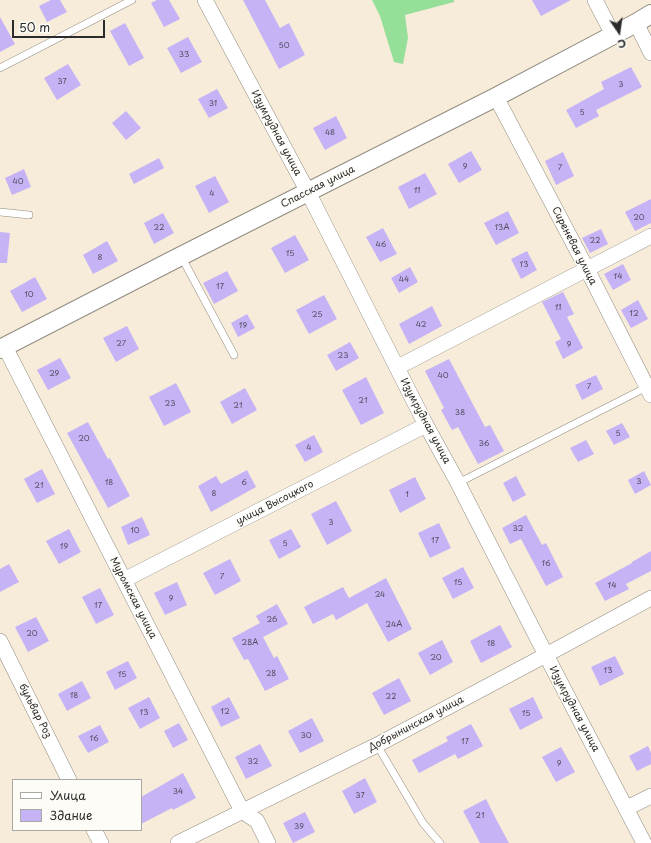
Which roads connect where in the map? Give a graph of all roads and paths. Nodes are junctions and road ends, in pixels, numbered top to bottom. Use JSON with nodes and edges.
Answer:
{"nodes":[{"id":1,"x":132,"y":0,"type":"edge"},
{"id":2,"x":204,"y":0,"type":"edge"},
{"id":3,"x":595,"y":0,"type":"edge"},
{"id":4,"x":651,"y":14,"type":"edge"},
{"id":5,"x":636,"y":23,"type":"junction"},
{"id":6,"x":613,"y":35,"type":"junction"},
{"id":7,"x":651,"y":53,"type":"edge"},
{"id":8,"x":0,"y":68,"type":"edge"},
{"id":9,"x":496,"y":97,"type":"junction"},
{"id":10,"x":308,"y":192,"type":"junction"},
{"id":11,"x":0,"y":212,"type":"edge"},
{"id":12,"x":29,"y":215,"type":"dead end"},
{"id":13,"x":651,"y":236,"type":"edge"},
{"id":14,"x":181,"y":256,"type":"junction"},
{"id":15,"x":587,"y":269,"type":"junction"},
{"id":16,"x":3,"y":348,"type":"edge"},
{"id":17,"x":234,"y":355,"type":"dead end"},
{"id":18,"x":398,"y":367,"type":"junction"},
{"id":19,"x":650,"y":389,"type":"edge"},
{"id":20,"x":426,"y":425,"type":"junction"},
{"id":21,"x":458,"y":483,"type":"junction"},
{"id":22,"x":124,"y":580,"type":"junction"},
{"id":23,"x":651,"y":598,"type":"edge"},
{"id":24,"x":0,"y":641,"type":"edge"},
{"id":25,"x":546,"y":655,"type":"junction"},
{"id":26,"x":377,"y":745,"type":"junction"},
{"id":27,"x":69,"y":779,"type":"edge"},
{"id":28,"x":651,"y":796,"type":"edge"},
{"id":29,"x":627,"y":808,"type":"junction"},
{"id":30,"x":242,"y":811,"type":"junction"},
{"id":31,"x":95,"y":831,"type":"edge"},
{"id":32,"x":101,"y":843,"type":"edge"},
{"id":33,"x":178,"y":843,"type":"edge"},
{"id":34,"x":268,"y":843,"type":"edge"},
{"id":35,"x":440,"y":843,"type":"edge"},
{"id":36,"x":644,"y":843,"type":"edge"}],
"edges":[{"from":1,"to":8,"type":"lane"},
{"from":2,"to":10,"type":"street","name":"Изумрудная улица"},
{"from":3,"to":6,"type":"street"},
{"from":4,"to":5,"type":"street","name":"Спасская улица"},
{"from":5,"to":6,"type":"street","name":"Спасская улица"},
{"from":5,"to":7,"type":"street"},
{"from":6,"to":9,"type":"street","name":"Спасская улица"},
{"from":9,"to":10,"type":"street","name":"Спасская улица"},
{"from":9,"to":15,"type":"street","name":"Сиреневая улица"},
{"from":10,"to":14,"type":"street","name":"Спасская улица"},
{"from":10,"to":18,"type":"street","name":"Изумрудная улица"},
{"from":11,"to":12,"type":"lane"},
{"from":13,"to":15,"type":"street"},
{"from":14,"to":16,"type":"street","name":"Спасская улица"},
{"from":14,"to":17,"type":"lane"},
{"from":15,"to":18,"type":"street"},
{"from":15,"to":19,"type":"street","name":"Сиреневая улица"},
{"from":16,"to":22,"type":"street","name":"Муромская улица"},
{"from":18,"to":20,"type":"street","name":"Изумрудная улица"},
{"from":19,"to":21,"type":"lane"},
{"from":20,"to":21,"type":"street","name":"Изумрудная улица"},
{"from":20,"to":22,"type":"street","name":"улица Высоцкого"},
{"from":21,"to":25,"type":"street","name":"Изумрудная улица"},
{"from":22,"to":30,"type":"street","name":"Муромская улица"},
{"from":23,"to":25,"type":"street","name":"Добрынинская улица"},
{"from":24,"to":27,"type":"street","name":"бульвар Роз"},
{"from":25,"to":26,"type":"street","name":"Добрынинская улица"},
{"from":25,"to":29,"type":"street","name":"Изумрудная улица"},
{"from":26,"to":30,"type":"street","name":"Добрынинская улица"},
{"from":26,"to":35,"type":"lane"},
{"from":28,"to":29,"type":"street"},
{"from":29,"to":36,"type":"street","name":"Изумрудная улица"},
{"from":30,"to":33,"type":"street","name":"Добрынинская улица"},
{"from":30,"to":34,"type":"street","name":"Муромская улица"},
{"from":31,"to":32,"type":"street"}]}
